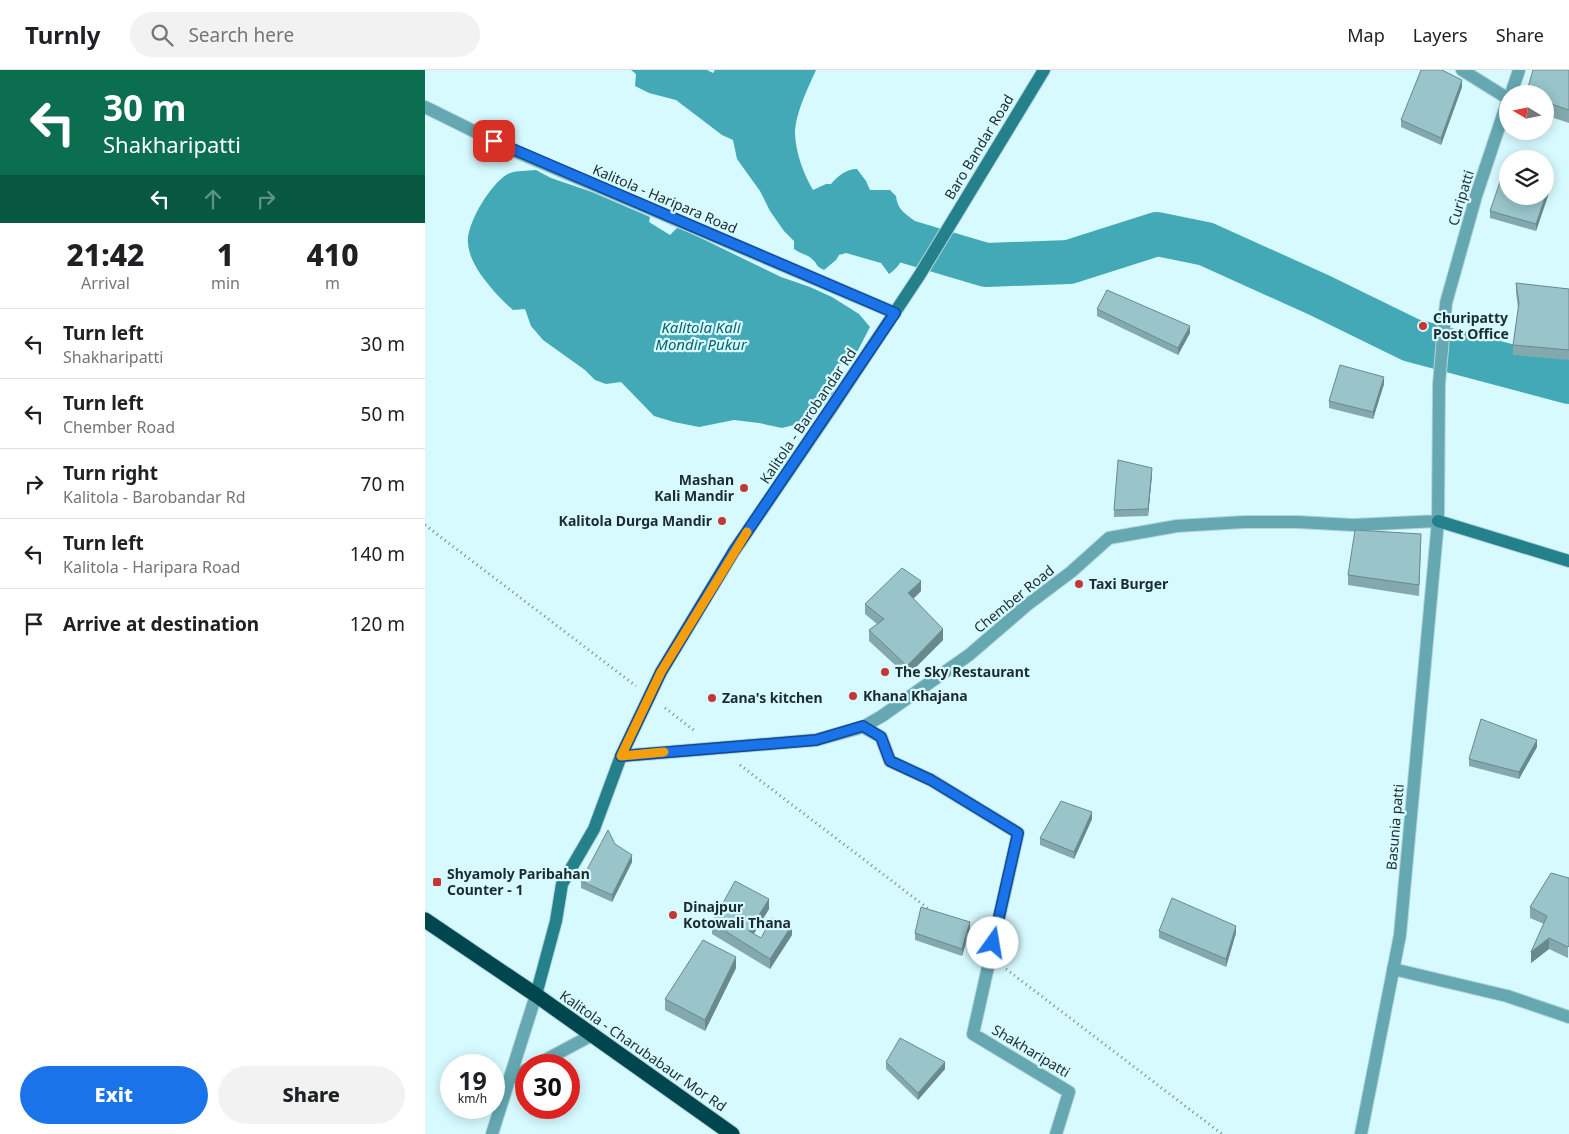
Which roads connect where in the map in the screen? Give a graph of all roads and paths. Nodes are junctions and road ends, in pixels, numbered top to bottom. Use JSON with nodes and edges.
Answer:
{"nodes":[{"id":1,"x":1044,"y":70,"type":"edge"},
{"id":2,"x":1462,"y":70,"type":"edge"},
{"id":3,"x":1519,"y":70,"type":"edge"},
{"id":4,"x":1514,"y":85,"type":"edge"},
{"id":5,"x":1499,"y":93,"type":"edge"},
{"id":6,"x":425,"y":107,"type":"edge"},
{"id":7,"x":1499,"y":126,"type":"edge"},
{"id":8,"x":927,"y":263,"type":"joint"},
{"id":9,"x":895,"y":313,"type":"junction"},
{"id":10,"x":1439,"y":384,"type":"joint"},
{"id":11,"x":1438,"y":521,"type":"junction"},
{"id":12,"x":425,"y":524,"type":"edge"},
{"id":13,"x":1569,"y":562,"type":"edge"},
{"id":14,"x":649,"y":696,"type":"junction"},
{"id":15,"x":863,"y":726,"type":"junction"},
{"id":16,"x":696,"y":732,"type":"dead end"},
{"id":17,"x":621,"y":756,"type":"junction"},
{"id":18,"x":736,"y":762,"type":"dead end"},
{"id":19,"x":932,"y":912,"type":"edge"},
{"id":20,"x":425,"y":920,"type":"edge"},
{"id":21,"x":963,"y":936,"type":"edge"},
{"id":22,"x":979,"y":948,"type":"dead end"},
{"id":23,"x":1002,"y":966,"type":"dead end"},
{"id":24,"x":1393,"y":969,"type":"junction"},
{"id":25,"x":536,"y":995,"type":"junction"},
{"id":26,"x":1569,"y":1016,"type":"edge"},
{"id":27,"x":593,"y":1035,"type":"junction"},
{"id":28,"x":557,"y":1054,"type":"edge"},
{"id":29,"x":515,"y":1076,"type":"edge"},
{"id":30,"x":509,"y":1080,"type":"junction"},
{"id":31,"x":492,"y":1134,"type":"edge"},
{"id":32,"x":732,"y":1134,"type":"edge"},
{"id":33,"x":1056,"y":1134,"type":"edge"},
{"id":34,"x":1222,"y":1134,"type":"edge"},
{"id":35,"x":1361,"y":1134,"type":"edge"}],
"edges":[{"from":1,"to":8,"type":"street","name":"Baro Bandar Road"},
{"from":2,"to":5,"type":"street"},
{"from":3,"to":4,"type":"street"},
{"from":6,"to":9,"type":"street","name":"Kalitola - Haripara Road"},
{"from":7,"to":10,"type":"street","name":"Curipatti"},
{"from":8,"to":9,"type":"street","name":"Kalitola - Barobandar Rd"},
{"from":9,"to":14,"type":"street","name":"Kalitola - Barobandar Rd"},
{"from":10,"to":11,"type":"street","name":"Basunia patti"},
{"from":11,"to":13,"type":"street"},
{"from":11,"to":15,"type":"street","name":"Chember Road"},
{"from":11,"to":24,"type":"street","name":"Basunia patti"},
{"from":12,"to":14,"type":"path"},
{"from":14,"to":16,"type":"path"},
{"from":14,"to":17,"type":"street","name":"Kalitola - Barobandar Rd"},
{"from":15,"to":17,"type":"street","name":"Chember Road"},
{"from":15,"to":33,"type":"street","name":"Shakharipatti"},
{"from":17,"to":25,"type":"street","name":"Kalitola - Barobandar Rd"},
{"from":18,"to":19,"type":"path"},
{"from":20,"to":25,"type":"highway","name":"Kalitola - Charubabaur Mor Rd"},
{"from":21,"to":22,"type":"path"},
{"from":23,"to":34,"type":"path"},
{"from":24,"to":26,"type":"street"},
{"from":24,"to":35,"type":"street","name":"Basunia patti"},
{"from":25,"to":27,"type":"highway","name":"Kalitola - Charubabaur Mor Rd"},
{"from":25,"to":30,"type":"street"},
{"from":27,"to":28,"type":"street"},
{"from":27,"to":32,"type":"highway","name":"Kalitola - Charubabaur Mor Rd"},
{"from":29,"to":30,"type":"street"},
{"from":30,"to":31,"type":"street"}]}
